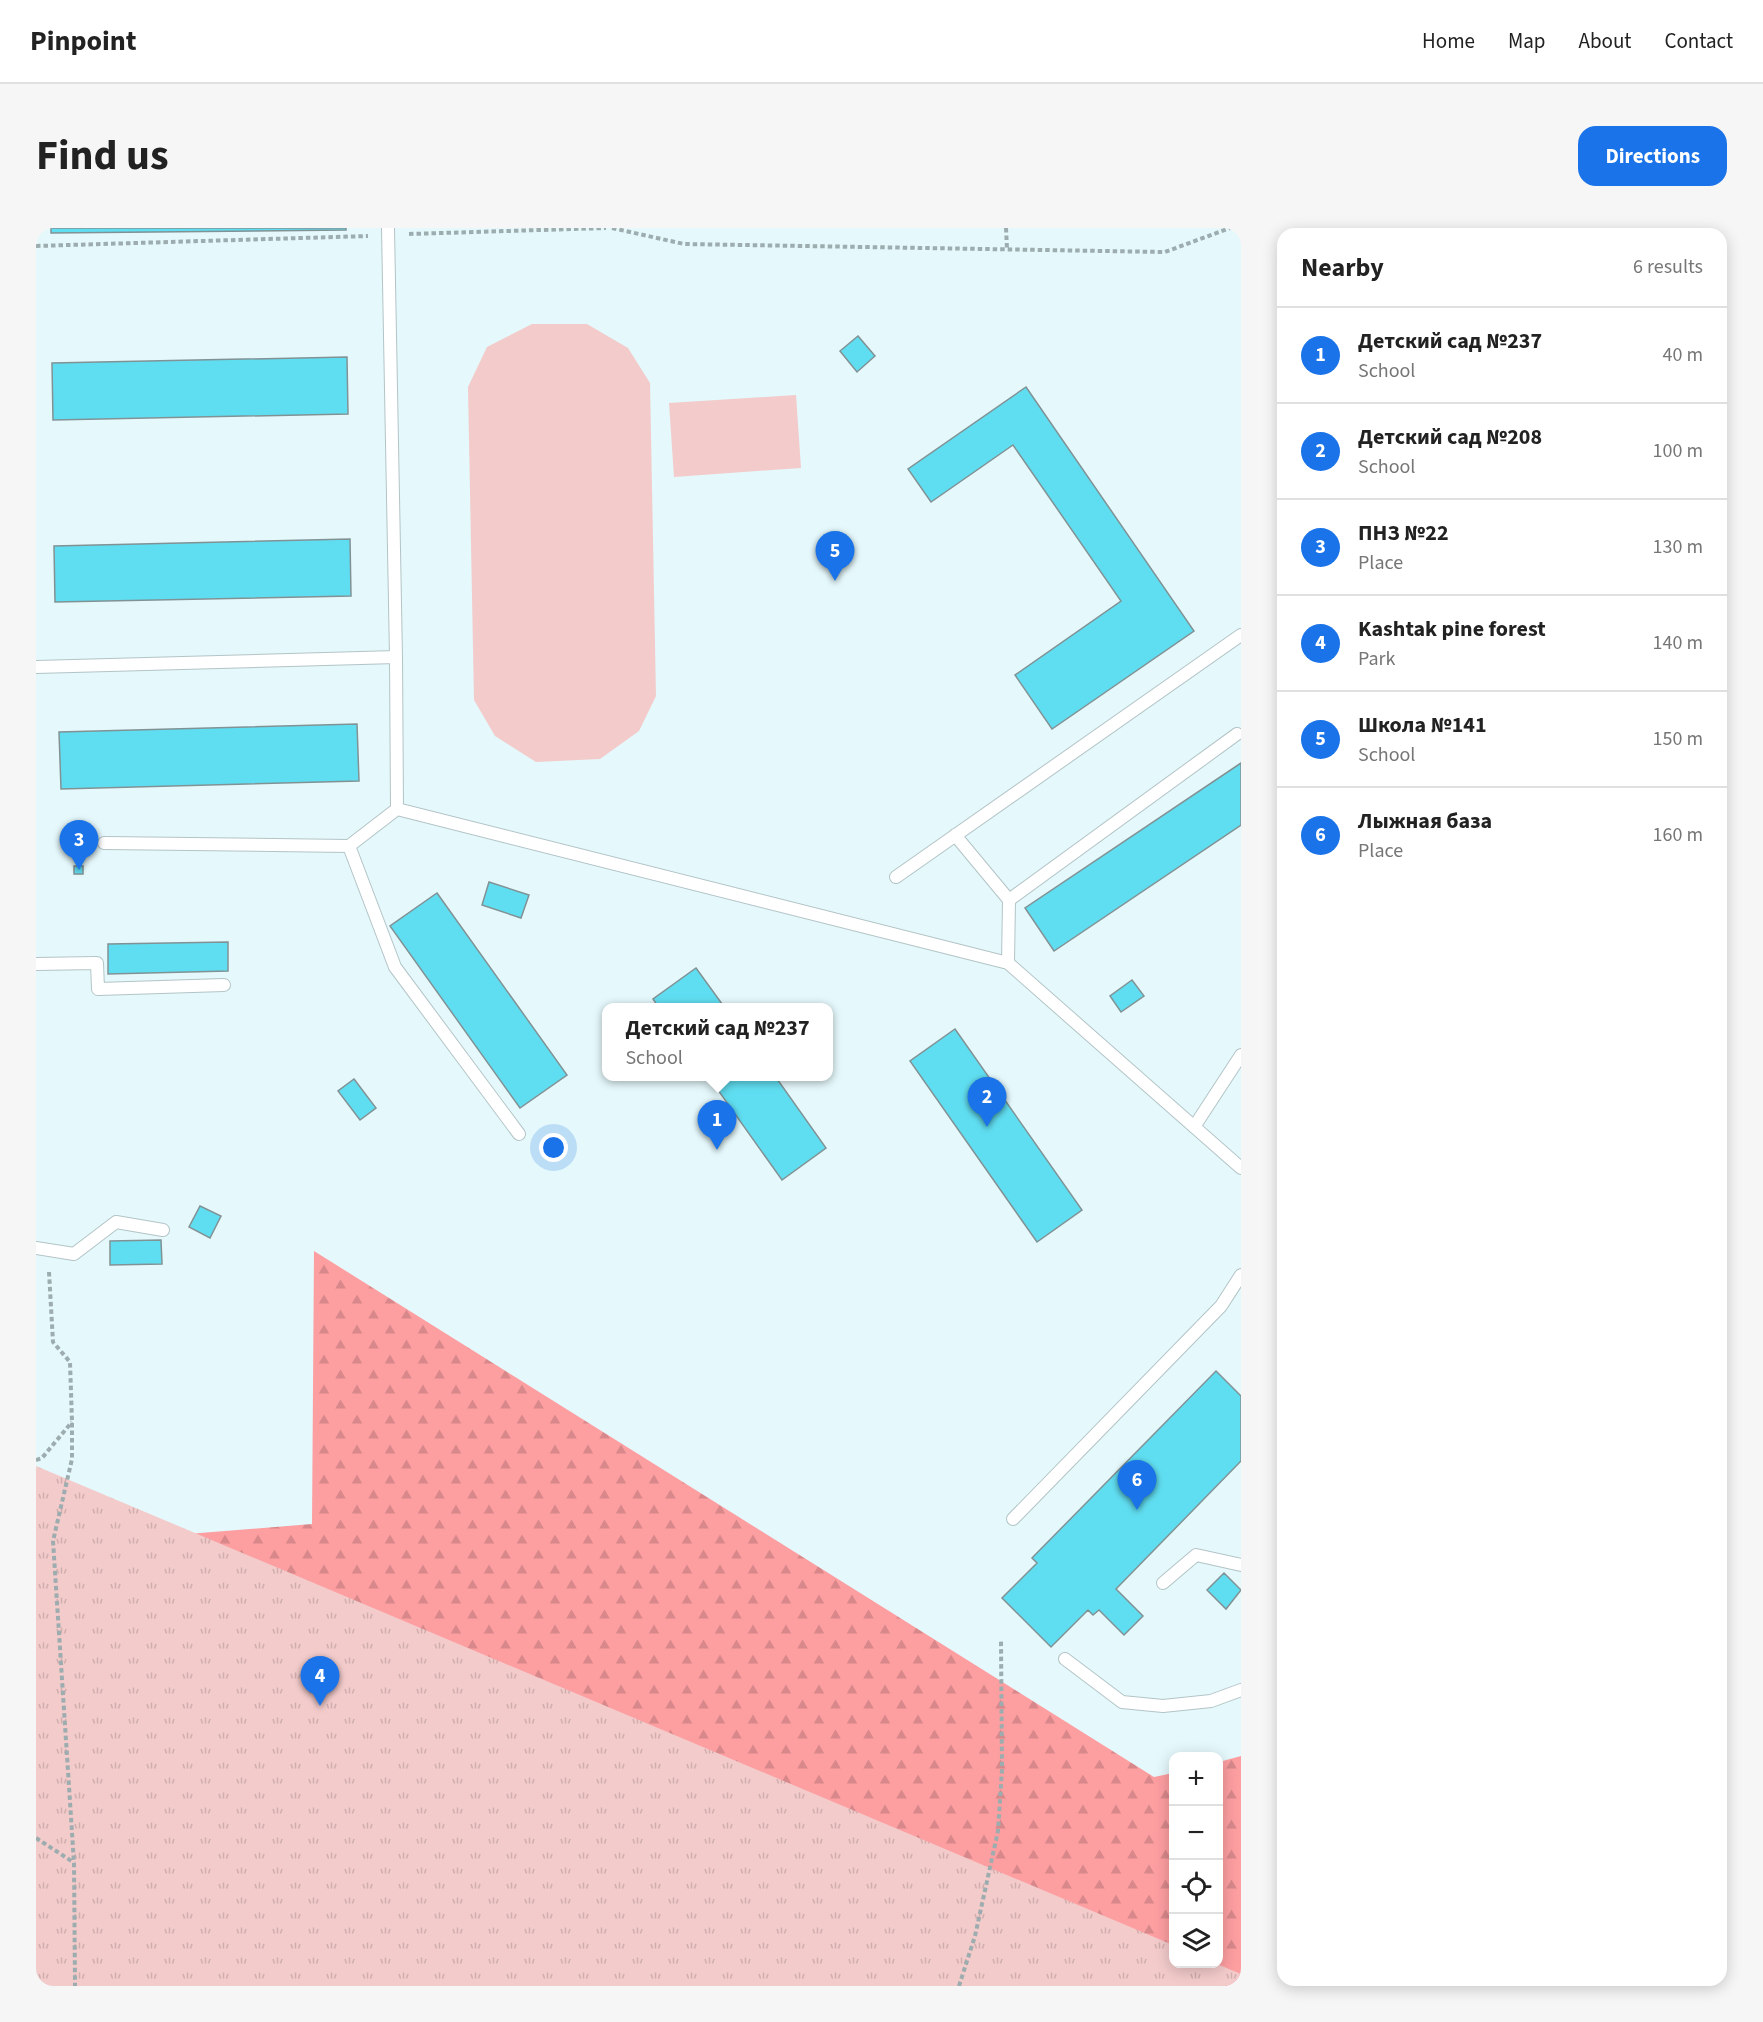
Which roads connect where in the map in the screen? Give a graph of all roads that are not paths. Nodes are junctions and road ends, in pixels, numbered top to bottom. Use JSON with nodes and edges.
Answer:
{"nodes":[{"id":1,"x":388,"y":232,"type":"edge"},
{"id":2,"x":1241,"y":635,"type":"edge"},
{"id":3,"x":396,"y":657,"type":"junction"},
{"id":4,"x":36,"y":667,"type":"edge"},
{"id":5,"x":1237,"y":734,"type":"dead end"},
{"id":6,"x":398,"y":809,"type":"junction"},
{"id":7,"x":955,"y":835,"type":"junction"},
{"id":8,"x":104,"y":843,"type":"dead end"},
{"id":9,"x":349,"y":846,"type":"junction"},
{"id":10,"x":896,"y":877,"type":"dead end"},
{"id":11,"x":1009,"y":900,"type":"junction"},
{"id":12,"x":1008,"y":963,"type":"junction"},
{"id":13,"x":36,"y":964,"type":"edge"},
{"id":14,"x":224,"y":985,"type":"dead end"},
{"id":15,"x":1241,"y":1055,"type":"edge"},
{"id":16,"x":1194,"y":1127,"type":"junction"},
{"id":17,"x":519,"y":1134,"type":"dead end"},
{"id":18,"x":1241,"y":1168,"type":"edge"},
{"id":19,"x":163,"y":1230,"type":"dead end"},
{"id":20,"x":42,"y":1249,"type":"edge"},
{"id":21,"x":1240,"y":1278,"type":"edge"},
{"id":22,"x":1013,"y":1519,"type":"dead end"},
{"id":23,"x":1241,"y":1565,"type":"edge"},
{"id":24,"x":1163,"y":1583,"type":"dead end"},
{"id":25,"x":1065,"y":1659,"type":"dead end"},
{"id":26,"x":1241,"y":1690,"type":"edge"}],
"edges":[{"from":1,"to":3,"type":"lane"},
{"from":2,"to":7,"type":"lane"},
{"from":3,"to":4,"type":"lane"},
{"from":3,"to":6,"type":"lane"},
{"from":5,"to":11,"type":"lane"},
{"from":6,"to":9,"type":"lane"},
{"from":6,"to":12,"type":"lane"},
{"from":7,"to":10,"type":"lane"},
{"from":7,"to":11,"type":"lane"},
{"from":8,"to":9,"type":"lane"},
{"from":9,"to":17,"type":"lane"},
{"from":11,"to":12,"type":"lane"},
{"from":12,"to":16,"type":"lane"},
{"from":13,"to":14,"type":"lane"},
{"from":15,"to":16,"type":"lane"},
{"from":16,"to":18,"type":"lane"},
{"from":19,"to":20,"type":"lane"},
{"from":21,"to":22,"type":"lane"},
{"from":23,"to":24,"type":"lane"},
{"from":25,"to":26,"type":"lane"}]}
